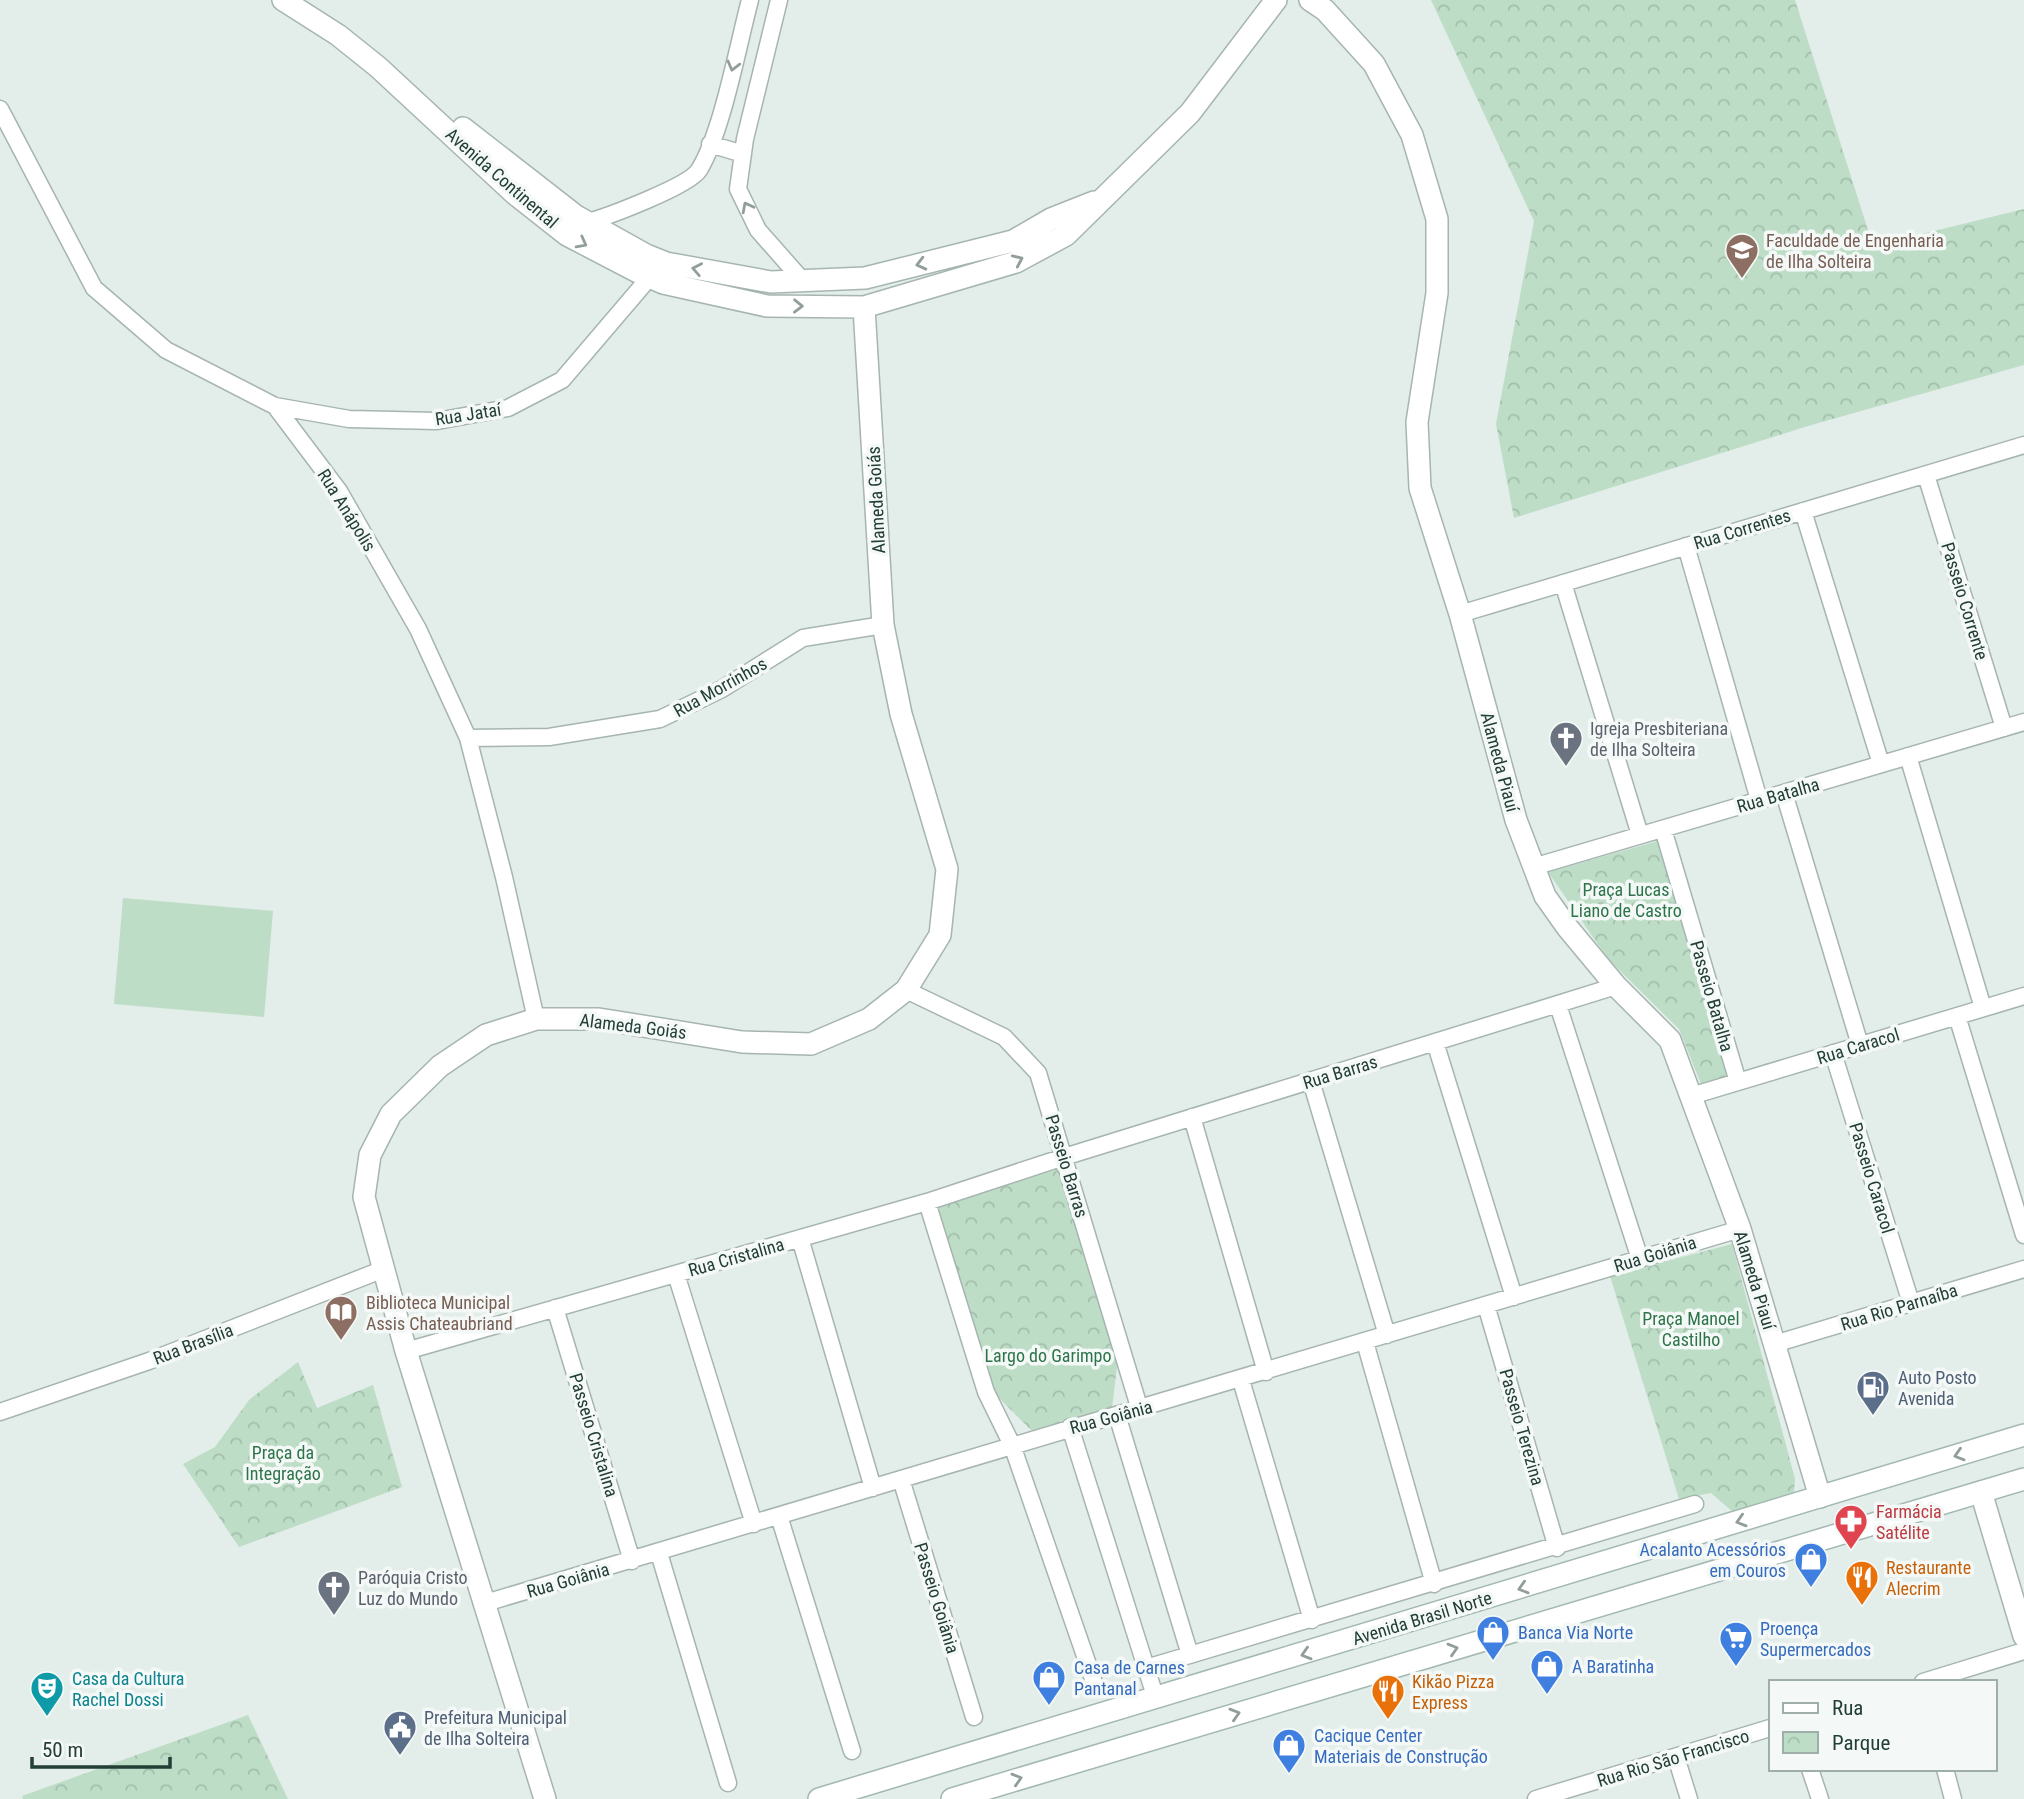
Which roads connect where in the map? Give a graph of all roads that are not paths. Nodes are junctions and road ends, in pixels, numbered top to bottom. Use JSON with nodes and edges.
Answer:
{"nodes":[{"id":1,"x":283,"y":0,"type":"edge"},
{"id":2,"x":310,"y":0,"type":"edge"},
{"id":3,"x":750,"y":0,"type":"edge"},
{"id":4,"x":779,"y":0,"type":"edge"},
{"id":5,"x":1276,"y":0,"type":"edge"},
{"id":6,"x":1310,"y":0,"type":"edge"},
{"id":7,"x":0,"y":108,"type":"edge"},
{"id":8,"x":710,"y":144,"type":"junction"},
{"id":9,"x":743,"y":154,"type":"junction"},
{"id":10,"x":1099,"y":200,"type":"junction"},
{"id":11,"x":588,"y":222,"type":"junction"},
{"id":12,"x":649,"y":278,"type":"junction"},
{"id":13,"x":803,"y":281,"type":"junction"},
{"id":14,"x":864,"y":307,"type":"junction"},
{"id":15,"x":275,"y":406,"type":"junction"},
{"id":16,"x":2024,"y":445,"type":"edge"},
{"id":17,"x":1926,"y":475,"type":"junction"},
{"id":18,"x":1803,"y":511,"type":"junction"},
{"id":19,"x":1686,"y":546,"type":"junction"},
{"id":20,"x":1563,"y":583,"type":"junction"},
{"id":21,"x":1460,"y":614,"type":"junction"},
{"id":22,"x":883,"y":625,"type":"junction"},
{"id":23,"x":2024,"y":722,"type":"edge"},
{"id":24,"x":2004,"y":728,"type":"junction"},
{"id":25,"x":468,"y":738,"type":"junction"},
{"id":26,"x":1908,"y":756,"type":"junction"},
{"id":27,"x":1881,"y":764,"type":"junction"},
{"id":28,"x":1784,"y":793,"type":"junction"},
{"id":29,"x":1759,"y":800,"type":"junction"},
{"id":30,"x":1663,"y":829,"type":"junction"},
{"id":31,"x":1640,"y":835,"type":"junction"},
{"id":32,"x":1533,"y":867,"type":"junction"},
{"id":33,"x":1616,"y":986,"type":"junction"},
{"id":34,"x":906,"y":990,"type":"junction"},
{"id":35,"x":2024,"y":996,"type":"edge"},
{"id":36,"x":1558,"y":1004,"type":"junction"},
{"id":37,"x":1983,"y":1008,"type":"junction"},
{"id":38,"x":1958,"y":1016,"type":"junction"},
{"id":39,"x":536,"y":1019,"type":"junction"},
{"id":40,"x":1435,"y":1042,"type":"junction"},
{"id":41,"x":1860,"y":1045,"type":"junction"},
{"id":42,"x":1833,"y":1053,"type":"junction"},
{"id":43,"x":1311,"y":1080,"type":"junction"},
{"id":44,"x":1738,"y":1082,"type":"junction"},
{"id":45,"x":1691,"y":1096,"type":"junction"},
{"id":46,"x":1192,"y":1117,"type":"junction"},
{"id":47,"x":1064,"y":1157,"type":"junction"},
{"id":48,"x":927,"y":1202,"type":"junction"},
{"id":49,"x":1740,"y":1229,"type":"junction"},
{"id":50,"x":2024,"y":1235,"type":"edge"},
{"id":51,"x":800,"y":1238,"type":"junction"},
{"id":52,"x":1640,"y":1259,"type":"junction"},
{"id":53,"x":384,"y":1269,"type":"junction"},
{"id":54,"x":2024,"y":1269,"type":"edge"},
{"id":55,"x":676,"y":1274,"type":"junction"},
{"id":56,"x":1514,"y":1297,"type":"junction"},
{"id":57,"x":1911,"y":1303,"type":"junction"},
{"id":58,"x":1486,"y":1306,"type":"junction"},
{"id":59,"x":555,"y":1308,"type":"junction"},
{"id":60,"x":1387,"y":1335,"type":"junction"},
{"id":61,"x":1365,"y":1342,"type":"junction"},
{"id":62,"x":1774,"y":1344,"type":"junction"},
{"id":63,"x":406,"y":1351,"type":"junction"},
{"id":64,"x":1266,"y":1372,"type":"junction"},
{"id":65,"x":1241,"y":1380,"type":"junction"},
{"id":66,"x":1140,"y":1409,"type":"junction"},
{"id":67,"x":0,"y":1412,"type":"edge"},
{"id":68,"x":1117,"y":1415,"type":"junction"},
{"id":69,"x":1070,"y":1427,"type":"junction"},
{"id":70,"x":2024,"y":1435,"type":"edge"},
{"id":71,"x":1012,"y":1445,"type":"junction"},
{"id":72,"x":901,"y":1479,"type":"junction"},
{"id":73,"x":2024,"y":1479,"type":"edge"},
{"id":74,"x":873,"y":1488,"type":"junction"},
{"id":75,"x":1981,"y":1492,"type":"junction"},
{"id":76,"x":1820,"y":1497,"type":"junction"},
{"id":77,"x":1695,"y":1504,"type":"dead end"},
{"id":78,"x":779,"y":1516,"type":"junction"},
{"id":79,"x":754,"y":1524,"type":"junction"},
{"id":80,"x":1558,"y":1548,"type":"junction"},
{"id":81,"x":659,"y":1553,"type":"junction"},
{"id":82,"x":632,"y":1561,"type":"junction"},
{"id":83,"x":1434,"y":1584,"type":"junction"},
{"id":84,"x":482,"y":1604,"type":"junction"},
{"id":85,"x":1312,"y":1620,"type":"junction"},
{"id":86,"x":2024,"y":1636,"type":"edge"},
{"id":87,"x":2024,"y":1651,"type":"edge"},
{"id":88,"x":1190,"y":1655,"type":"junction"},
{"id":89,"x":1146,"y":1668,"type":"junction"},
{"id":90,"x":1093,"y":1679,"type":"dead end"},
{"id":91,"x":1930,"y":1680,"type":"edge"},
{"id":92,"x":1156,"y":1699,"type":"junction"},
{"id":93,"x":974,"y":1717,"type":"dead end"},
{"id":94,"x":1769,"y":1728,"type":"edge"},
{"id":95,"x":852,"y":1751,"type":"dead end"},
{"id":96,"x":1676,"y":1757,"type":"junction"},
{"id":97,"x":1811,"y":1771,"type":"edge"},
{"id":98,"x":1946,"y":1771,"type":"edge"},
{"id":99,"x":728,"y":1783,"type":"dead end"},
{"id":100,"x":1555,"y":1796,"type":"edge"},
{"id":101,"x":544,"y":1799,"type":"edge"},
{"id":102,"x":818,"y":1799,"type":"edge"},
{"id":103,"x":952,"y":1799,"type":"edge"},
{"id":104,"x":1536,"y":1799,"type":"edge"},
{"id":105,"x":1689,"y":1799,"type":"edge"},
{"id":106,"x":1820,"y":1799,"type":"edge"},
{"id":107,"x":1953,"y":1799,"type":"edge"}],
"edges":[{"from":1,"to":12,"type":"street","name":"Avenida Continental","one_way":true},
{"from":2,"to":11,"type":"street","name":"Avenida Continental"},
{"from":3,"to":8,"type":"street","one_way":true},
{"from":4,"to":9,"type":"street"},
{"from":5,"to":10,"type":"street","name":"Avenida Continental"},
{"from":6,"to":21,"type":"street","name":"Alameda Piauí"},
{"from":7,"to":15,"type":"street","name":"Rua Anápolis"},
{"from":8,"to":9,"type":"street"},
{"from":8,"to":11,"type":"street"},
{"from":13,"to":9,"type":"street","one_way":true},
{"from":10,"to":13,"type":"street","name":"Avenida Continental","one_way":true},
{"from":14,"to":10,"type":"street","name":"Avenida Continental","one_way":true},
{"from":13,"to":11,"type":"street","name":"Avenida Continental","one_way":true},
{"from":12,"to":14,"type":"street","name":"Avenida Continental","one_way":true},
{"from":12,"to":15,"type":"street","name":"Rua Jataí"},
{"from":14,"to":22,"type":"street","name":"Alameda Goiás"},
{"from":15,"to":25,"type":"street","name":"Rua Anápolis"},
{"from":16,"to":17,"type":"street","name":"Rua Correntes"},
{"from":17,"to":18,"type":"street","name":"Rua Correntes"},
{"from":17,"to":24,"type":"street","name":"Passeio Corrente"},
{"from":18,"to":19,"type":"street","name":"Rua Correntes"},
{"from":18,"to":27,"type":"street"},
{"from":19,"to":20,"type":"street","name":"Rua Correntes"},
{"from":19,"to":29,"type":"street"},
{"from":20,"to":21,"type":"street","name":"Rua Correntes"},
{"from":20,"to":31,"type":"street"},
{"from":21,"to":32,"type":"street","name":"Alameda Piauí"},
{"from":22,"to":25,"type":"street","name":"Rua Morrinhos"},
{"from":22,"to":34,"type":"street","name":"Alameda Goiás"},
{"from":23,"to":24,"type":"street","name":"Rua Batalha"},
{"from":24,"to":26,"type":"street","name":"Rua Batalha"},
{"from":25,"to":39,"type":"street","name":"Rua Anápolis"},
{"from":26,"to":27,"type":"street","name":"Rua Batalha"},
{"from":26,"to":37,"type":"street"},
{"from":27,"to":28,"type":"street","name":"Rua Batalha"},
{"from":28,"to":29,"type":"street","name":"Rua Batalha"},
{"from":28,"to":41,"type":"street"},
{"from":29,"to":30,"type":"street","name":"Rua Batalha"},
{"from":30,"to":31,"type":"street","name":"Rua Batalha"},
{"from":30,"to":44,"type":"street","name":"Passeio Batalha"},
{"from":31,"to":32,"type":"street","name":"Rua Batalha"},
{"from":32,"to":33,"type":"street","name":"Alameda Piauí"},
{"from":33,"to":36,"type":"street","name":"Rua Barras"},
{"from":33,"to":45,"type":"street","name":"Alameda Piauí"},
{"from":34,"to":39,"type":"street","name":"Alameda Goiás"},
{"from":34,"to":47,"type":"street","name":"Passeio Barras"},
{"from":35,"to":37,"type":"street","name":"Rua Caracol"},
{"from":36,"to":40,"type":"street","name":"Rua Barras"},
{"from":36,"to":52,"type":"street"},
{"from":37,"to":38,"type":"street","name":"Rua Caracol"},
{"from":38,"to":41,"type":"street","name":"Rua Caracol"},
{"from":38,"to":50,"type":"street"},
{"from":39,"to":53,"type":"street","name":"Alameda Goiás"},
{"from":40,"to":43,"type":"street","name":"Rua Barras"},
{"from":40,"to":56,"type":"street"},
{"from":41,"to":42,"type":"street","name":"Rua Caracol"},
{"from":42,"to":44,"type":"street","name":"Rua Caracol"},
{"from":42,"to":57,"type":"street","name":"Passeio Caracol"},
{"from":43,"to":46,"type":"street","name":"Rua Barras"},
{"from":43,"to":60,"type":"street"},
{"from":44,"to":45,"type":"street","name":"Rua Caracol"},
{"from":45,"to":49,"type":"street","name":"Alameda Piauí"},
{"from":46,"to":47,"type":"street","name":"Rua Barras"},
{"from":46,"to":64,"type":"street"},
{"from":47,"to":48,"type":"street","name":"Rua Cristalina"},
{"from":47,"to":66,"type":"street","name":"Passeio Barras"},
{"from":48,"to":51,"type":"street","name":"Rua Cristalina"},
{"from":48,"to":71,"type":"street"},
{"from":49,"to":52,"type":"street","name":"Rua Goiânia"},
{"from":49,"to":62,"type":"street","name":"Alameda Piauí"},
{"from":51,"to":55,"type":"street","name":"Rua Cristalina"},
{"from":51,"to":74,"type":"street"},
{"from":52,"to":56,"type":"street","name":"Rua Goiânia"},
{"from":53,"to":63,"type":"street","name":"Alameda Goiás"},
{"from":53,"to":67,"type":"street","name":"Rua Brasília"},
{"from":54,"to":57,"type":"street","name":"Rua Rio Parnaíba"},
{"from":55,"to":59,"type":"street","name":"Rua Cristalina"},
{"from":55,"to":79,"type":"street"},
{"from":56,"to":58,"type":"street","name":"Rua Goiânia"},
{"from":57,"to":62,"type":"street","name":"Rua Rio Parnaíba"},
{"from":58,"to":60,"type":"street","name":"Rua Goiânia"},
{"from":58,"to":80,"type":"street","name":"Passeio Terezina"},
{"from":59,"to":63,"type":"street","name":"Rua Cristalina"},
{"from":59,"to":82,"type":"street","name":"Passeio Cristalina"},
{"from":60,"to":61,"type":"street","name":"Rua Goiânia"},
{"from":61,"to":64,"type":"street","name":"Rua Goiânia"},
{"from":61,"to":83,"type":"street"},
{"from":62,"to":76,"type":"street","name":"Alameda Piauí"},
{"from":63,"to":84,"type":"street","name":"Alameda Goiás"},
{"from":64,"to":65,"type":"street","name":"Rua Goiânia"},
{"from":65,"to":66,"type":"street","name":"Rua Goiânia"},
{"from":65,"to":85,"type":"street"},
{"from":66,"to":68,"type":"street","name":"Rua Goiânia"},
{"from":68,"to":69,"type":"street","name":"Rua Goiânia"},
{"from":68,"to":88,"type":"street"},
{"from":69,"to":71,"type":"street","name":"Rua Goiânia"},
{"from":69,"to":89,"type":"street"},
{"from":70,"to":76,"type":"street","name":"Avenida Brasil Norte","one_way":true},
{"from":71,"to":72,"type":"street","name":"Rua Goiânia"},
{"from":71,"to":90,"type":"street"},
{"from":72,"to":74,"type":"street","name":"Rua Goiânia"},
{"from":72,"to":93,"type":"street","name":"Passeio Goiânia"},
{"from":73,"to":75,"type":"street"},
{"from":74,"to":78,"type":"street","name":"Rua Goiânia"},
{"from":75,"to":86,"type":"street"},
{"from":103,"to":75,"type":"street","one_way":true},
{"from":76,"to":92,"type":"street","name":"Avenida Brasil Norte","one_way":true},
{"from":77,"to":80,"type":"street"},
{"from":78,"to":79,"type":"street","name":"Rua Goiânia"},
{"from":78,"to":95,"type":"street"},
{"from":79,"to":81,"type":"street","name":"Rua Goiânia"},
{"from":80,"to":83,"type":"street"},
{"from":81,"to":82,"type":"street","name":"Rua Goiânia"},
{"from":81,"to":99,"type":"street"},
{"from":82,"to":84,"type":"street","name":"Rua Goiânia"},
{"from":83,"to":85,"type":"street"},
{"from":84,"to":101,"type":"street","name":"Alameda Goiás"},
{"from":85,"to":88,"type":"street"},
{"from":87,"to":91,"type":"street"},
{"from":88,"to":89,"type":"street"},
{"from":89,"to":92,"type":"street"},
{"from":92,"to":102,"type":"street","name":"Avenida Brasil Norte"},
{"from":94,"to":96,"type":"street","name":"Rua Rio São Francisco"},
{"from":96,"to":100,"type":"street","name":"Rua Rio São Francisco"},
{"from":96,"to":105,"type":"street"},
{"from":97,"to":106,"type":"street"},
{"from":98,"to":107,"type":"street"},
{"from":100,"to":104,"type":"street","name":"Rua Rio São Francisco"}]}
